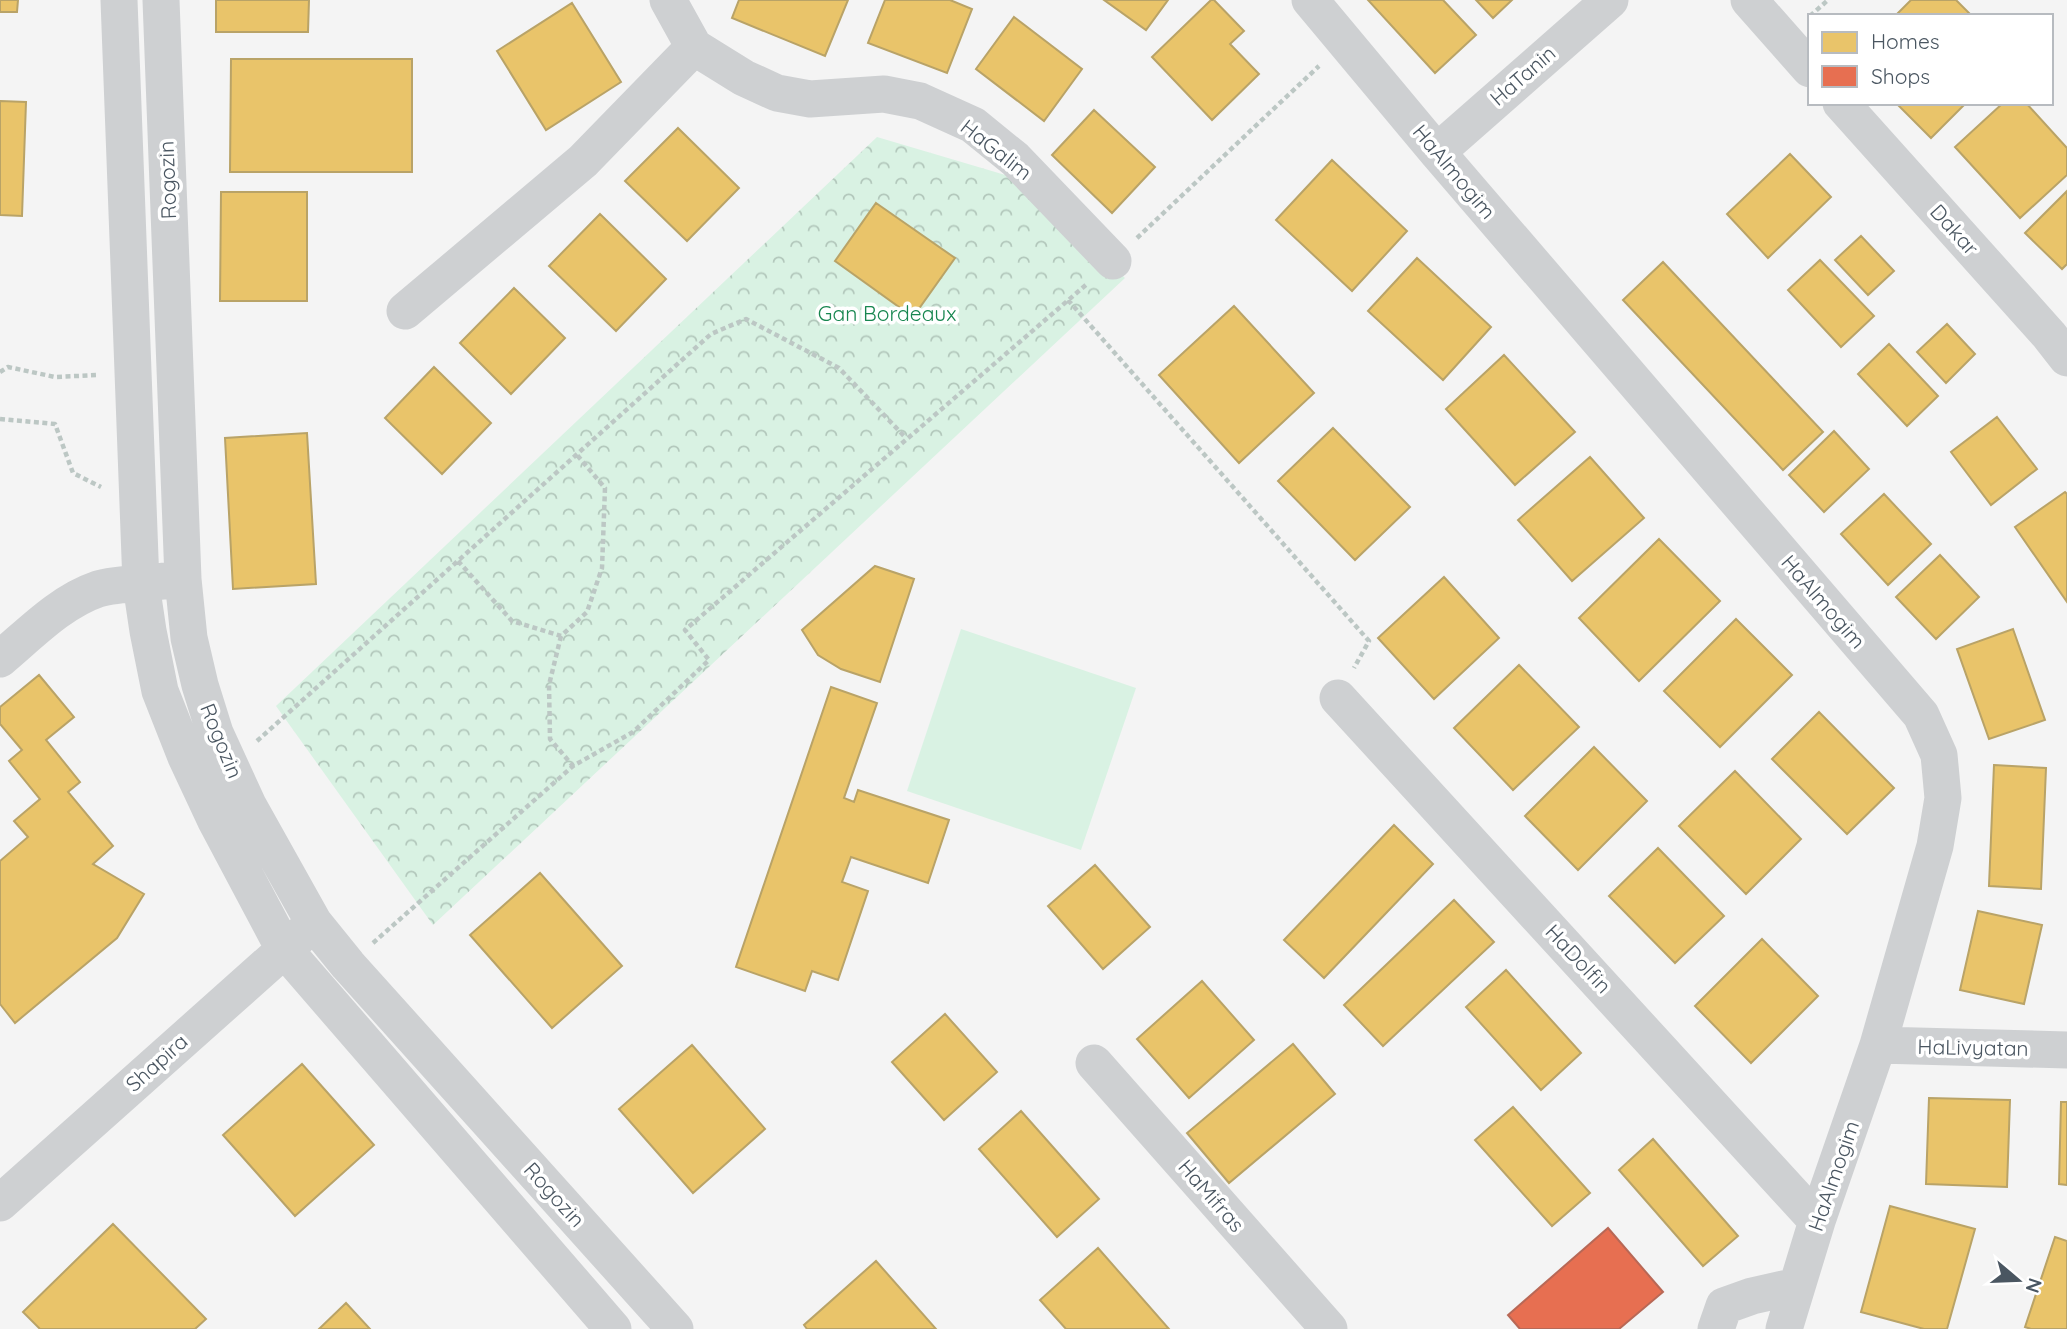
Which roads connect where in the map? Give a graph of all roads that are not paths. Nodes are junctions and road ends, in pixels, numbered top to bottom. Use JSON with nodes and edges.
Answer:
{"nodes":[{"id":1,"x":119,"y":0,"type":"edge"},
{"id":2,"x":161,"y":0,"type":"edge"},
{"id":3,"x":668,"y":0,"type":"edge"},
{"id":4,"x":1310,"y":0,"type":"edge"},
{"id":5,"x":1610,"y":0,"type":"edge"},
{"id":6,"x":1749,"y":0,"type":"edge"},
{"id":7,"x":694,"y":47,"type":"junction"},
{"id":8,"x":1808,"y":67,"type":"edge"},
{"id":9,"x":1843,"y":105,"type":"edge"},
{"id":10,"x":1437,"y":152,"type":"junction"},
{"id":11,"x":1113,"y":261,"type":"road end"},
{"id":12,"x":405,"y":311,"type":"dead end"},
{"id":13,"x":2067,"y":358,"type":"edge"},
{"id":14,"x":183,"y":579,"type":"junction"},
{"id":15,"x":141,"y":584,"type":"junction"},
{"id":16,"x":0,"y":659,"type":"edge"},
{"id":17,"x":1338,"y":698,"type":"road end"},
{"id":18,"x":314,"y":923,"type":"junction"},
{"id":19,"x":284,"y":949,"type":"junction"},
{"id":20,"x":1878,"y":1045,"type":"junction"},
{"id":21,"x":2067,"y":1050,"type":"edge"},
{"id":22,"x":1094,"y":1063,"type":"dead end"},
{"id":23,"x":0,"y":1203,"type":"edge"},
{"id":24,"x":1817,"y":1221,"type":"junction"},
{"id":25,"x":1797,"y":1286,"type":"junction"},
{"id":26,"x":613,"y":1329,"type":"edge"},
{"id":27,"x":674,"y":1329,"type":"edge"},
{"id":28,"x":1329,"y":1329,"type":"edge"},
{"id":29,"x":1716,"y":1329,"type":"edge"},
{"id":30,"x":1784,"y":1329,"type":"edge"}],
"edges":[{"from":1,"to":15,"type":"street","name":"Rogozin"},
{"from":2,"to":14,"type":"street","name":"Rogozin"},
{"from":3,"to":7,"type":"street","name":"HaGalim"},
{"from":4,"to":10,"type":"street","name":"HaAlmogim"},
{"from":5,"to":10,"type":"street","name":"HaTanin"},
{"from":6,"to":8,"type":"street"},
{"from":7,"to":11,"type":"street","name":"HaGalim"},
{"from":7,"to":12,"type":"street"},
{"from":9,"to":13,"type":"street","name":"Dakar"},
{"from":10,"to":20,"type":"street","name":"HaAlmogim"},
{"from":14,"to":15,"type":"street"},
{"from":14,"to":18,"type":"street","name":"Rogozin"},
{"from":15,"to":16,"type":"street"},
{"from":15,"to":19,"type":"street","name":"Rogozin"},
{"from":17,"to":24,"type":"street","name":"HaDolfin"},
{"from":18,"to":19,"type":"street","name":"Shapira"},
{"from":18,"to":27,"type":"street","name":"Rogozin"},
{"from":19,"to":23,"type":"street","name":"Shapira"},
{"from":19,"to":26,"type":"street","name":"Rogozin"},
{"from":20,"to":21,"type":"street","name":"HaLivyatan"},
{"from":20,"to":24,"type":"street","name":"HaAlmogim"},
{"from":22,"to":28,"type":"street","name":"HaMifras"},
{"from":24,"to":25,"type":"street","name":"HaAlmogim"},
{"from":25,"to":29,"type":"street"},
{"from":25,"to":30,"type":"street","name":"HaAlmogim"}]}
